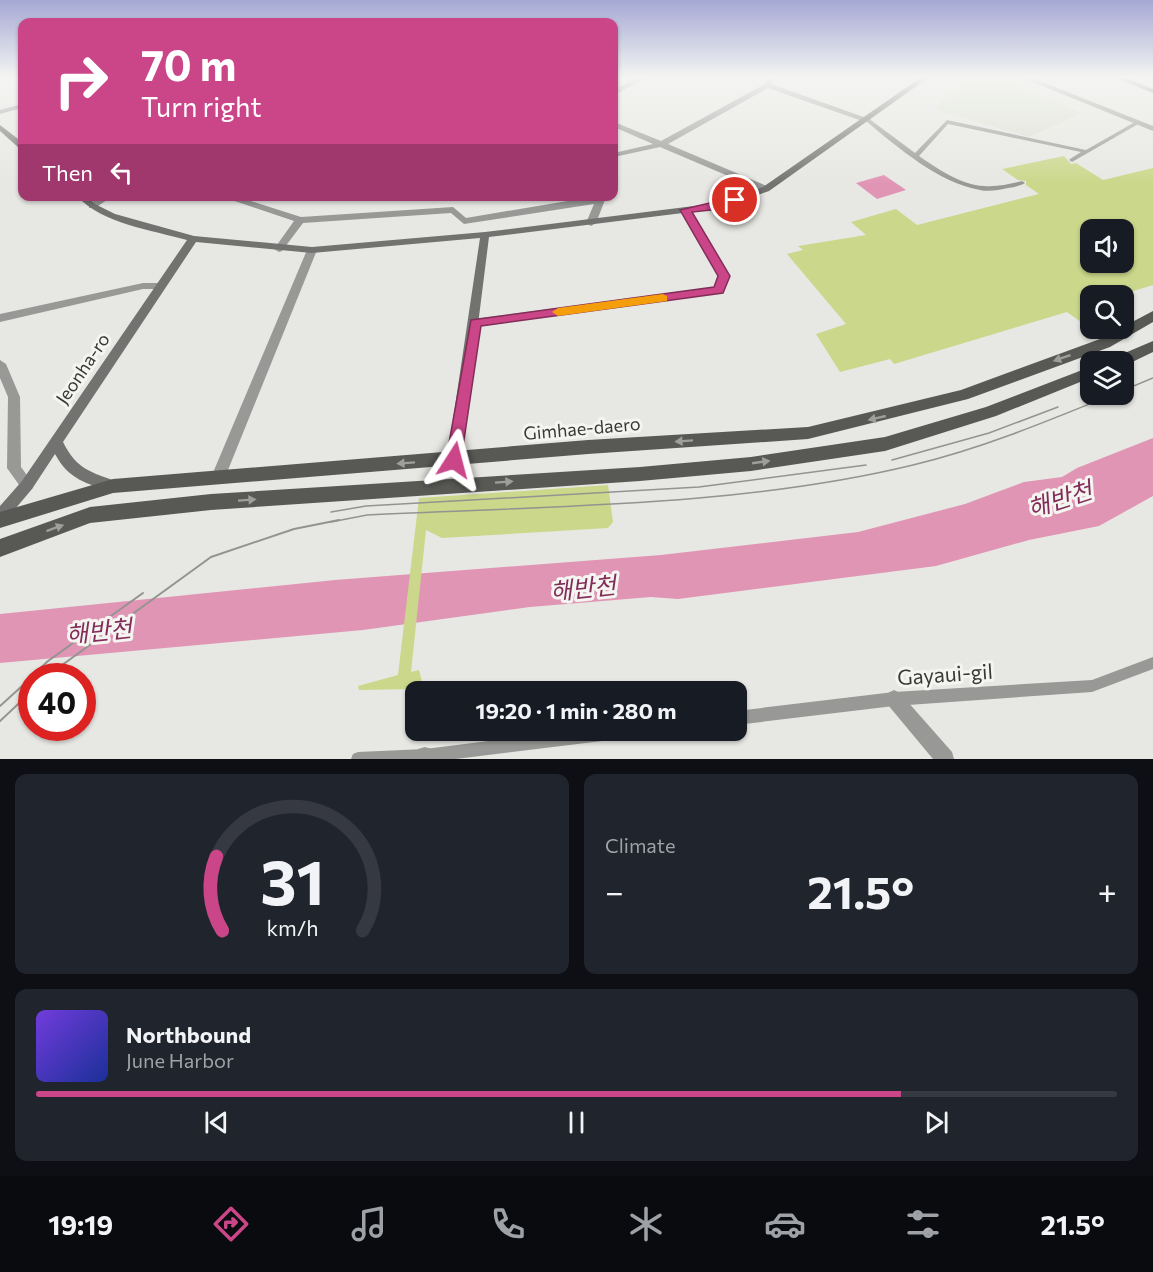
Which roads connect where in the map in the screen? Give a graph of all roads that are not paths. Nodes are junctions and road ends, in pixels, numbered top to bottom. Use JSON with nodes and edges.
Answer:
{"nodes":[{"id":1,"x":715,"y":113,"type":"edge"},
{"id":2,"x":851,"y":113,"type":"edge"},
{"id":3,"x":877,"y":113,"type":"edge"},
{"id":4,"x":1113,"y":113,"type":"edge"},
{"id":5,"x":868,"y":120,"type":"junction"},
{"id":6,"x":1137,"y":123,"type":"junction"},
{"id":7,"x":618,"y":126,"type":"edge"},
{"id":8,"x":0,"y":127,"type":"edge"},
{"id":9,"x":1153,"y":129,"type":"edge"},
{"id":10,"x":18,"y":143,"type":"edge"},
{"id":11,"x":662,"y":144,"type":"junction"},
{"id":12,"x":1084,"y":151,"type":"junction"},
{"id":13,"x":618,"y":155,"type":"edge"},
{"id":14,"x":916,"y":156,"type":"junction"},
{"id":15,"x":1072,"y":160,"type":"dead end"},
{"id":16,"x":1022,"y":183,"type":"dead end"},
{"id":17,"x":766,"y":189,"type":"junction"},
{"id":18,"x":86,"y":201,"type":"edge"},
{"id":19,"x":100,"y":201,"type":"edge"},
{"id":20,"x":240,"y":201,"type":"edge"},
{"id":21,"x":583,"y":201,"type":"edge"},
{"id":22,"x":599,"y":201,"type":"edge"},
{"id":23,"x":92,"y":206,"type":"junction"},
{"id":24,"x":685,"y":210,"type":"junction"},
{"id":25,"x":300,"y":220,"type":"junction"},
{"id":26,"x":591,"y":223,"type":"junction"},
{"id":27,"x":485,"y":235,"type":"junction"},
{"id":28,"x":193,"y":239,"type":"junction"},
{"id":29,"x":279,"y":249,"type":"junction"},
{"id":30,"x":312,"y":250,"type":"junction"},
{"id":31,"x":161,"y":286,"type":"junction"},
{"id":32,"x":1153,"y":316,"type":"edge"},
{"id":33,"x":0,"y":318,"type":"edge"},
{"id":34,"x":475,"y":323,"type":"junction"},
{"id":35,"x":1153,"y":346,"type":"edge"},
{"id":36,"x":1134,"y":355,"type":"edge"},
{"id":37,"x":0,"y":364,"type":"edge"},
{"id":38,"x":1080,"y":376,"type":"edge"},
{"id":39,"x":56,"y":441,"type":"junction"},
{"id":40,"x":454,"y":460,"type":"junction"},
{"id":41,"x":219,"y":475,"type":"junction"},
{"id":42,"x":27,"y":485,"type":"junction"},
{"id":43,"x":113,"y":486,"type":"junction"},
{"id":44,"x":0,"y":518,"type":"edge"},
{"id":45,"x":0,"y":548,"type":"edge"},
{"id":46,"x":1153,"y":663,"type":"edge"},
{"id":47,"x":894,"y":699,"type":"junction"},
{"id":48,"x":747,"y":717,"type":"edge"},
{"id":49,"x":549,"y":741,"type":"edge"},
{"id":50,"x":425,"y":757,"type":"edge"},
{"id":51,"x":357,"y":759,"type":"edge"},
{"id":52,"x":945,"y":759,"type":"edge"}],
"edges":[{"from":1,"to":11,"type":"street"},
{"from":2,"to":5,"type":"street"},
{"from":3,"to":5,"type":"main road"},
{"from":4,"to":6,"type":"street"},
{"from":5,"to":14,"type":"lane"},
{"from":5,"to":17,"type":"main road"},
{"from":6,"to":9,"type":"street"},
{"from":6,"to":12,"type":"lane"},
{"from":7,"to":11,"type":"street"},
{"from":8,"to":10,"type":"main road"},
{"from":11,"to":13,"type":"street"},
{"from":11,"to":17,"type":"street"},
{"from":12,"to":14,"type":"lane"},
{"from":12,"to":15,"type":"lane"},
{"from":14,"to":16,"type":"lane"},
{"from":17,"to":24,"type":"main road"},
{"from":18,"to":23,"type":"main road"},
{"from":19,"to":23,"type":"street"},
{"from":20,"to":25,"type":"street"},
{"from":21,"to":25,"type":"street"},
{"from":22,"to":26,"type":"street"},
{"from":23,"to":28,"type":"main road"},
{"from":24,"to":26,"type":"main road"},
{"from":24,"to":34,"type":"street"},
{"from":25,"to":29,"type":"street"},
{"from":26,"to":27,"type":"main road"},
{"from":27,"to":30,"type":"main road"},
{"from":27,"to":34,"type":"main road"},
{"from":28,"to":29,"type":"main road"},
{"from":28,"to":31,"type":"main road","name":"Jeonha-ro"},
{"from":29,"to":30,"type":"main road"},
{"from":30,"to":41,"type":"street"},
{"from":31,"to":33,"type":"street"},
{"from":31,"to":39,"type":"main road","name":"Jeonha-ro"},
{"from":32,"to":40,"type":"main road","name":"Gimhae-daero","one_way":true},
{"from":34,"to":40,"type":"main road"},
{"from":35,"to":36,"type":"main road"},
{"from":37,"to":42,"type":"street"},
{"from":45,"to":38,"type":"main road","one_way":true},
{"from":39,"to":42,"type":"main road","name":"Jeonha-ro"},
{"from":39,"to":43,"type":"main road"},
{"from":40,"to":41,"type":"main road","name":"Gimhae-daero","one_way":true},
{"from":41,"to":43,"type":"main road","name":"Gimhae-daero"},
{"from":42,"to":44,"type":"main road","name":"Jeonha-ro"},
{"from":43,"to":44,"type":"main road","name":"Gimhae-daero"},
{"from":46,"to":47,"type":"lane","name":"Gayaui-gil"},
{"from":47,"to":48,"type":"lane","name":"Gayaui-gil"},
{"from":47,"to":52,"type":"street"},
{"from":49,"to":50,"type":"lane"},
{"from":50,"to":51,"type":"lane"}]}
